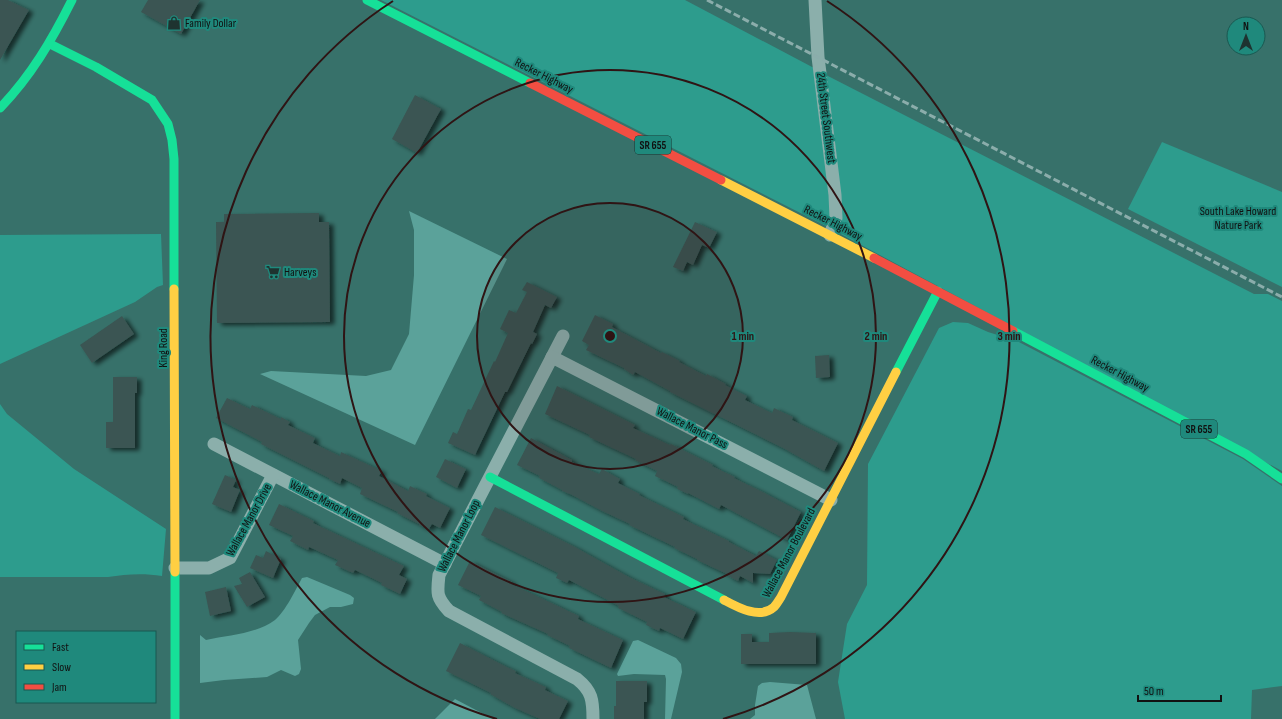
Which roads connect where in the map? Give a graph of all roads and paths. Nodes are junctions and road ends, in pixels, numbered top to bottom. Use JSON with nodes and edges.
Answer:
{"nodes":[{"id":1,"x":72,"y":0,"type":"edge"},
{"id":2,"x":367,"y":0,"type":"edge"},
{"id":3,"x":815,"y":0,"type":"edge"},
{"id":4,"x":50,"y":44,"type":"junction"},
{"id":5,"x":0,"y":108,"type":"edge"},
{"id":6,"x":830,"y":235,"type":"junction"},
{"id":7,"x":938,"y":291,"type":"junction"},
{"id":8,"x":563,"y":336,"type":"dead end"},
{"id":9,"x":552,"y":357,"type":"junction"},
{"id":10,"x":214,"y":444,"type":"dead end"},
{"id":11,"x":273,"y":475,"type":"junction"},
{"id":12,"x":490,"y":477,"type":"junction"},
{"id":13,"x":1282,"y":478,"type":"edge"},
{"id":14,"x":831,"y":500,"type":"junction"},
{"id":15,"x":445,"y":564,"type":"junction"},
{"id":16,"x":175,"y":568,"type":"junction"},
{"id":17,"x":175,"y":719,"type":"edge"},
{"id":18,"x":593,"y":719,"type":"edge"}],
"edges":[{"from":1,"to":4,"type":"street"},
{"from":2,"to":6,"type":"street","name":"Recker Highway","number":"SR 655"},
{"from":3,"to":6,"type":"street","name":"24th Street Southwest"},
{"from":4,"to":5,"type":"street"},
{"from":4,"to":16,"type":"street","name":"King Road"},
{"from":6,"to":7,"type":"street","name":"Recker Highway","number":"SR 655"},
{"from":7,"to":13,"type":"street","name":"Recker Highway","number":"SR 655"},
{"from":7,"to":14,"type":"street","name":"Wallace Manor Boulevard"},
{"from":8,"to":9,"type":"street","name":"Wallace Manor Loop"},
{"from":9,"to":12,"type":"street","name":"Wallace Manor Loop"},
{"from":9,"to":14,"type":"street","name":"Wallace Manor Pass"},
{"from":10,"to":11,"type":"street","name":"Wallace Manor Avenue"},
{"from":11,"to":15,"type":"street","name":"Wallace Manor Avenue"},
{"from":11,"to":16,"type":"street","name":"Wallace Manor Drive"},
{"from":12,"to":14,"type":"street","name":"Wallace Manor Boulevard"},
{"from":12,"to":15,"type":"street","name":"Wallace Manor Loop"},
{"from":15,"to":18,"type":"street","name":"Wallace Manor Loop"},
{"from":16,"to":17,"type":"street","name":"King Road"}]}
